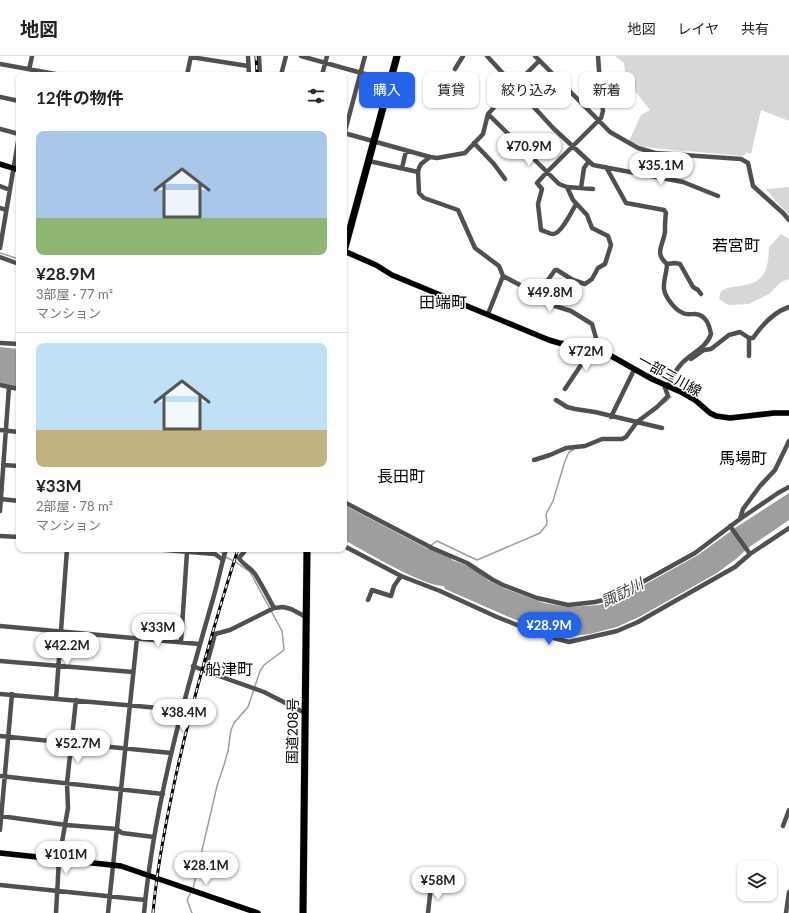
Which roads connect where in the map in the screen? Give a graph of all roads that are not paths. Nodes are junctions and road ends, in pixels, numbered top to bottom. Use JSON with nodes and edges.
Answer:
{"nodes":[{"id":1,"x":32,"y":56,"type":"edge"},
{"id":2,"x":248,"y":56,"type":"edge"},
{"id":3,"x":260,"y":56,"type":"edge"},
{"id":4,"x":286,"y":56,"type":"edge"},
{"id":5,"x":301,"y":56,"type":"edge"},
{"id":6,"x":327,"y":56,"type":"edge"},
{"id":7,"x":365,"y":56,"type":"edge"},
{"id":8,"x":397,"y":56,"type":"edge"},
{"id":9,"x":463,"y":56,"type":"edge"},
{"id":10,"x":487,"y":56,"type":"edge"},
{"id":11,"x":535,"y":56,"type":"edge"},
{"id":12,"x":598,"y":56,"type":"edge"},
{"id":13,"x":191,"y":57,"type":"edge"},
{"id":14,"x":540,"y":61,"type":"junction"},
{"id":15,"x":325,"y":62,"type":"junction"},
{"id":16,"x":0,"y":64,"type":"edge"},
{"id":17,"x":248,"y":66,"type":"junction"},
{"id":18,"x":29,"y":69,"type":"junction"},
{"id":19,"x":456,"y":69,"type":"dead end"},
{"id":20,"x":28,"y":72,"type":"edge"},
{"id":21,"x":46,"y":72,"type":"edge"},
{"id":22,"x":188,"y":72,"type":"edge"},
{"id":23,"x":249,"y":72,"type":"edge"},
{"id":24,"x":260,"y":72,"type":"edge"},
{"id":25,"x":282,"y":72,"type":"edge"},
{"id":26,"x":323,"y":72,"type":"edge"},
{"id":27,"x":360,"y":72,"type":"joint"},
{"id":28,"x":393,"y":72,"type":"edge"},
{"id":29,"x":501,"y":72,"type":"edge"},
{"id":30,"x":529,"y":72,"type":"edge"},
{"id":31,"x":359,"y":76,"type":"edge"},
{"id":32,"x":0,"y":97,"type":"edge"},
{"id":33,"x":16,"y":100,"type":"edge"},
{"id":34,"x":383,"y":108,"type":"edge"},
{"id":35,"x":494,"y":108,"type":"edge"},
{"id":36,"x":534,"y":108,"type":"edge"},
{"id":37,"x":488,"y":114,"type":"junction"},
{"id":38,"x":598,"y":121,"type":"junction"},
{"id":39,"x":347,"y":122,"type":"edge"},
{"id":40,"x":0,"y":129,"type":"edge"},
{"id":41,"x":16,"y":134,"type":"edge"},
{"id":42,"x":347,"y":135,"type":"edge"},
{"id":43,"x":374,"y":143,"type":"junction"},
{"id":44,"x":474,"y":143,"type":"junction"},
{"id":45,"x":573,"y":146,"type":"junction"},
{"id":46,"x":406,"y":150,"type":"junction"},
{"id":47,"x":430,"y":157,"type":"junction"},
{"id":48,"x":369,"y":161,"type":"junction"},
{"id":49,"x":589,"y":161,"type":"junction"},
{"id":50,"x":0,"y":164,"type":"edge"},
{"id":51,"x":606,"y":167,"type":"junction"},
{"id":52,"x":402,"y":168,"type":"junction"},
{"id":53,"x":16,"y":169,"type":"edge"},
{"id":54,"x":418,"y":172,"type":"junction"},
{"id":55,"x":547,"y":172,"type":"junction"},
{"id":56,"x":505,"y":179,"type":"dead end"},
{"id":57,"x":0,"y":186,"type":"edge"},
{"id":58,"x":567,"y":187,"type":"junction"},
{"id":59,"x":581,"y":188,"type":"junction"},
{"id":60,"x":593,"y":189,"type":"dead end"},
{"id":61,"x":10,"y":190,"type":"junction"},
{"id":62,"x":718,"y":196,"type":"dead end"},
{"id":63,"x":576,"y":204,"type":"junction"},
{"id":64,"x":0,"y":208,"type":"edge"},
{"id":65,"x":6,"y":210,"type":"junction"},
{"id":66,"x":789,"y":220,"type":"edge"},
{"id":67,"x":347,"y":240,"type":"edge"},
{"id":68,"x":0,"y":248,"type":"edge"},
{"id":69,"x":347,"y":252,"type":"edge"},
{"id":70,"x":0,"y":257,"type":"edge"},
{"id":71,"x":16,"y":263,"type":"edge"},
{"id":72,"x":667,"y":264,"type":"junction"},
{"id":73,"x":503,"y":276,"type":"junction"},
{"id":74,"x":535,"y":293,"type":"junction"},
{"id":75,"x":701,"y":294,"type":"dead end"},
{"id":76,"x":789,"y":307,"type":"edge"},
{"id":77,"x":488,"y":314,"type":"junction"},
{"id":78,"x":750,"y":338,"type":"junction"},
{"id":79,"x":0,"y":343,"type":"edge"},
{"id":80,"x":16,"y":343,"type":"edge"},
{"id":81,"x":579,"y":346,"type":"junction"},
{"id":82,"x":597,"y":348,"type":"junction"},
{"id":83,"x":749,"y":356,"type":"dead end"},
{"id":84,"x":680,"y":366,"type":"junction"},
{"id":85,"x":634,"y":370,"type":"junction"},
{"id":86,"x":0,"y":386,"type":"edge"},
{"id":87,"x":666,"y":386,"type":"junction"},
{"id":88,"x":9,"y":387,"type":"junction"},
{"id":89,"x":16,"y":388,"type":"edge"},
{"id":90,"x":565,"y":390,"type":"dead end"},
{"id":91,"x":556,"y":400,"type":"dead end"},
{"id":92,"x":789,"y":413,"type":"edge"},
{"id":93,"x":611,"y":417,"type":"junction"},
{"id":94,"x":637,"y":422,"type":"junction"},
{"id":95,"x":662,"y":428,"type":"dead end"},
{"id":96,"x":0,"y":430,"type":"edge"},
{"id":97,"x":6,"y":430,"type":"junction"},
{"id":98,"x":16,"y":432,"type":"edge"},
{"id":99,"x":789,"y":441,"type":"edge"},
{"id":100,"x":534,"y":460,"type":"dead end"},
{"id":101,"x":3,"y":465,"type":"junction"},
{"id":102,"x":16,"y":466,"type":"edge"},
{"id":103,"x":789,"y":487,"type":"edge"},
{"id":104,"x":1,"y":499,"type":"edge"},
{"id":105,"x":16,"y":501,"type":"edge"},
{"id":106,"x":347,"y":504,"type":"edge"},
{"id":107,"x":0,"y":510,"type":"edge"},
{"id":108,"x":740,"y":519,"type":"junction"},
{"id":109,"x":730,"y":526,"type":"junction"},
{"id":110,"x":789,"y":528,"type":"edge"},
{"id":111,"x":0,"y":536,"type":"edge"},
{"id":112,"x":16,"y":538,"type":"edge"},
{"id":113,"x":347,"y":548,"type":"edge"},
{"id":114,"x":67,"y":552,"type":"edge"},
{"id":115,"x":186,"y":552,"type":"joint"},
{"id":116,"x":225,"y":552,"type":"edge"},
{"id":117,"x":244,"y":552,"type":"dead end"},
{"id":118,"x":307,"y":552,"type":"edge"},
{"id":119,"x":215,"y":554,"type":"joint"},
{"id":120,"x":750,"y":554,"type":"junction"},
{"id":121,"x":223,"y":560,"type":"junction"},
{"id":122,"x":401,"y":576,"type":"junction"},
{"id":123,"x":368,"y":600,"type":"dead end"},
{"id":124,"x":274,"y":608,"type":"junction"},
{"id":125,"x":306,"y":617,"type":"junction"},
{"id":126,"x":0,"y":626,"type":"edge"},
{"id":127,"x":62,"y":632,"type":"junction"},
{"id":128,"x":137,"y":638,"type":"junction"},
{"id":129,"x":181,"y":642,"type":"junction"},
{"id":130,"x":199,"y":644,"type":"junction"},
{"id":131,"x":0,"y":661,"type":"edge"},
{"id":132,"x":59,"y":666,"type":"junction"},
{"id":133,"x":193,"y":666,"type":"junction"},
{"id":134,"x":205,"y":671,"type":"junction"},
{"id":135,"x":133,"y":672,"type":"junction"},
{"id":136,"x":0,"y":694,"type":"edge"},
{"id":137,"x":12,"y":694,"type":"junction"},
{"id":138,"x":56,"y":699,"type":"junction"},
{"id":139,"x":76,"y":700,"type":"junction"},
{"id":140,"x":129,"y":705,"type":"junction"},
{"id":141,"x":182,"y":710,"type":"junction"},
{"id":142,"x":305,"y":713,"type":"junction"},
{"id":143,"x":0,"y":736,"type":"edge"},
{"id":144,"x":8,"y":737,"type":"junction"},
{"id":145,"x":72,"y":743,"type":"junction"},
{"id":146,"x":125,"y":748,"type":"junction"},
{"id":147,"x":171,"y":753,"type":"junction"},
{"id":148,"x":2,"y":776,"type":"edge"},
{"id":149,"x":67,"y":783,"type":"junction"},
{"id":150,"x":120,"y":789,"type":"junction"},
{"id":151,"x":163,"y":794,"type":"junction"},
{"id":152,"x":789,"y":810,"type":"edge"},
{"id":153,"x":0,"y":816,"type":"edge"},
{"id":154,"x":66,"y":824,"type":"junction"},
{"id":155,"x":784,"y":826,"type":"dead end"},
{"id":156,"x":117,"y":829,"type":"junction"},
{"id":157,"x":0,"y":830,"type":"edge"},
{"id":158,"x":154,"y":837,"type":"junction"},
{"id":159,"x":0,"y":852,"type":"edge"},
{"id":160,"x":59,"y":859,"type":"junction"},
{"id":161,"x":113,"y":864,"type":"junction"},
{"id":162,"x":148,"y":875,"type":"junction"},
{"id":163,"x":0,"y":885,"type":"edge"},
{"id":164,"x":431,"y":886,"type":"dead end"},
{"id":165,"x":57,"y":891,"type":"junction"},
{"id":166,"x":789,"y":892,"type":"edge"},
{"id":167,"x":110,"y":896,"type":"junction"},
{"id":168,"x":145,"y":900,"type":"junction"},
{"id":169,"x":56,"y":913,"type":"edge"},
{"id":170,"x":108,"y":913,"type":"edge"},
{"id":171,"x":144,"y":913,"type":"edge"},
{"id":172,"x":258,"y":913,"type":"edge"},
{"id":173,"x":303,"y":913,"type":"edge"},
{"id":174,"x":428,"y":913,"type":"edge"},
{"id":175,"x":786,"y":913,"type":"edge"}],
"edges":[{"from":1,"to":18,"type":"street"},
{"from":2,"to":17,"type":"street"},
{"from":3,"to":24,"type":"street"},
{"from":4,"to":25,"type":"street"},
{"from":5,"to":15,"type":"street"},
{"from":6,"to":15,"type":"street"},
{"from":7,"to":27,"type":"street"},
{"from":8,"to":28,"type":"highway"},
{"from":9,"to":19,"type":"street"},
{"from":10,"to":29,"type":"street"},
{"from":11,"to":14,"type":"street"},
{"from":12,"to":38,"type":"street"},
{"from":13,"to":17,"type":"street"},
{"from":13,"to":22,"type":"street"},
{"from":14,"to":30,"type":"street"},
{"from":14,"to":38,"type":"street"},
{"from":15,"to":26,"type":"street"},
{"from":15,"to":27,"type":"street"},
{"from":16,"to":18,"type":"street"},
{"from":17,"to":23,"type":"street"},
{"from":18,"to":20,"type":"street"},
{"from":18,"to":21,"type":"street"},
{"from":31,"to":39,"type":"street"},
{"from":32,"to":33,"type":"street"},
{"from":34,"to":43,"type":"highway"},
{"from":35,"to":37,"type":"street"},
{"from":36,"to":45,"type":"street"},
{"from":37,"to":44,"type":"street"},
{"from":37,"to":55,"type":"street"},
{"from":38,"to":45,"type":"street"},
{"from":38,"to":66,"type":"street"},
{"from":40,"to":41,"type":"street"},
{"from":42,"to":43,"type":"street"},
{"from":43,"to":46,"type":"street"},
{"from":43,"to":48,"type":"highway"},
{"from":44,"to":47,"type":"street"},
{"from":44,"to":56,"type":"street"},
{"from":45,"to":49,"type":"street"},
{"from":45,"to":55,"type":"street"},
{"from":46,"to":47,"type":"street"},
{"from":46,"to":52,"type":"street"},
{"from":47,"to":54,"type":"street"},
{"from":48,"to":52,"type":"street"},
{"from":48,"to":67,"type":"highway"},
{"from":49,"to":51,"type":"street"},
{"from":49,"to":59,"type":"street"},
{"from":50,"to":53,"type":"main road"},
{"from":51,"to":62,"type":"street"},
{"from":51,"to":72,"type":"street"},
{"from":52,"to":54,"type":"street"},
{"from":53,"to":61,"type":"street"},
{"from":54,"to":73,"type":"street"},
{"from":55,"to":58,"type":"street"},
{"from":55,"to":63,"type":"street"},
{"from":57,"to":61,"type":"street"},
{"from":58,"to":59,"type":"street"},
{"from":58,"to":63,"type":"street"},
{"from":59,"to":60,"type":"street"},
{"from":61,"to":65,"type":"street"},
{"from":63,"to":74,"type":"street"},
{"from":64,"to":65,"type":"street"},
{"from":65,"to":68,"type":"street"},
{"from":69,"to":77,"type":"main road","name":"一部三川線"},
{"from":70,"to":71,"type":"street"},
{"from":72,"to":75,"type":"street"},
{"from":72,"to":84,"type":"street"},
{"from":73,"to":74,"type":"street"},
{"from":73,"to":77,"type":"street"},
{"from":74,"to":82,"type":"street"},
{"from":76,"to":78,"type":"street"},
{"from":77,"to":81,"type":"main road","name":"一部三川線"},
{"from":78,"to":83,"type":"street"},
{"from":78,"to":84,"type":"street"},
{"from":79,"to":80,"type":"street"},
{"from":81,"to":82,"type":"main road","name":"一部三川線"},
{"from":81,"to":90,"type":"street"},
{"from":82,"to":85,"type":"main road","name":"一部三川線"},
{"from":84,"to":87,"type":"street"},
{"from":85,"to":87,"type":"main road","name":"一部三川線"},
{"from":85,"to":93,"type":"street"},
{"from":86,"to":88,"type":"street"},
{"from":87,"to":92,"type":"main road","name":"一部三川線"},
{"from":87,"to":94,"type":"street"},
{"from":88,"to":89,"type":"street"},
{"from":88,"to":97,"type":"street"},
{"from":91,"to":93,"type":"street"},
{"from":93,"to":94,"type":"street"},
{"from":94,"to":95,"type":"street"},
{"from":94,"to":100,"type":"street"},
{"from":96,"to":97,"type":"street"},
{"from":97,"to":98,"type":"street"},
{"from":97,"to":101,"type":"street"},
{"from":99,"to":108,"type":"street"},
{"from":101,"to":102,"type":"street"},
{"from":101,"to":104,"type":"street"},
{"from":103,"to":108,"type":"street"},
{"from":104,"to":105,"type":"street"},
{"from":104,"to":107,"type":"street"},
{"from":106,"to":109,"type":"street"},
{"from":108,"to":109,"type":"street"},
{"from":109,"to":120,"type":"street"},
{"from":110,"to":120,"type":"street"},
{"from":111,"to":112,"type":"street"},
{"from":113,"to":122,"type":"street"},
{"from":114,"to":127,"type":"street"},
{"from":115,"to":119,"type":"street"},
{"from":115,"to":129,"type":"street"},
{"from":116,"to":121,"type":"street"},
{"from":117,"to":124,"type":"street"},
{"from":118,"to":125,"type":"highway","name":"国道208号"},
{"from":119,"to":121,"type":"street"},
{"from":120,"to":122,"type":"street"},
{"from":121,"to":130,"type":"street"},
{"from":122,"to":123,"type":"street"},
{"from":124,"to":125,"type":"street"},
{"from":124,"to":134,"type":"street"},
{"from":125,"to":142,"type":"highway","name":"国道208号"},
{"from":126,"to":127,"type":"street"},
{"from":127,"to":128,"type":"street"},
{"from":127,"to":132,"type":"street"},
{"from":128,"to":129,"type":"street"},
{"from":128,"to":135,"type":"street"},
{"from":129,"to":130,"type":"street"},
{"from":130,"to":133,"type":"street"},
{"from":131,"to":132,"type":"street"},
{"from":132,"to":135,"type":"street"},
{"from":132,"to":138,"type":"street"},
{"from":133,"to":134,"type":"street"},
{"from":133,"to":141,"type":"street"},
{"from":134,"to":142,"type":"street"},
{"from":135,"to":140,"type":"street"},
{"from":136,"to":137,"type":"street"},
{"from":137,"to":138,"type":"street"},
{"from":137,"to":144,"type":"street"},
{"from":138,"to":139,"type":"street"},
{"from":139,"to":140,"type":"street"},
{"from":139,"to":145,"type":"street"},
{"from":140,"to":141,"type":"street"},
{"from":140,"to":146,"type":"street"},
{"from":141,"to":147,"type":"street"},
{"from":142,"to":173,"type":"highway","name":"国道208号"},
{"from":143,"to":144,"type":"street"},
{"from":144,"to":145,"type":"street"},
{"from":144,"to":148,"type":"street"},
{"from":145,"to":146,"type":"street"},
{"from":145,"to":149,"type":"street"},
{"from":146,"to":147,"type":"street"},
{"from":146,"to":150,"type":"street"},
{"from":147,"to":151,"type":"street"},
{"from":148,"to":149,"type":"street"},
{"from":148,"to":153,"type":"street"},
{"from":149,"to":150,"type":"street"},
{"from":149,"to":154,"type":"street"},
{"from":150,"to":151,"type":"street"},
{"from":150,"to":156,"type":"street"},
{"from":151,"to":158,"type":"street"},
{"from":152,"to":155,"type":"street"},
{"from":153,"to":154,"type":"street"},
{"from":153,"to":157,"type":"street"},
{"from":154,"to":156,"type":"street"},
{"from":154,"to":160,"type":"street"},
{"from":156,"to":158,"type":"street"},
{"from":156,"to":161,"type":"street"},
{"from":158,"to":162,"type":"street"},
{"from":159,"to":160,"type":"main road"},
{"from":160,"to":161,"type":"main road"},
{"from":160,"to":165,"type":"street"},
{"from":161,"to":162,"type":"main road"},
{"from":161,"to":167,"type":"street"},
{"from":162,"to":168,"type":"street"},
{"from":162,"to":172,"type":"main road"},
{"from":163,"to":165,"type":"street"},
{"from":164,"to":174,"type":"street"},
{"from":165,"to":167,"type":"street"},
{"from":165,"to":169,"type":"street"},
{"from":166,"to":175,"type":"street"},
{"from":167,"to":168,"type":"street"},
{"from":167,"to":170,"type":"street"},
{"from":168,"to":171,"type":"street"}]}
